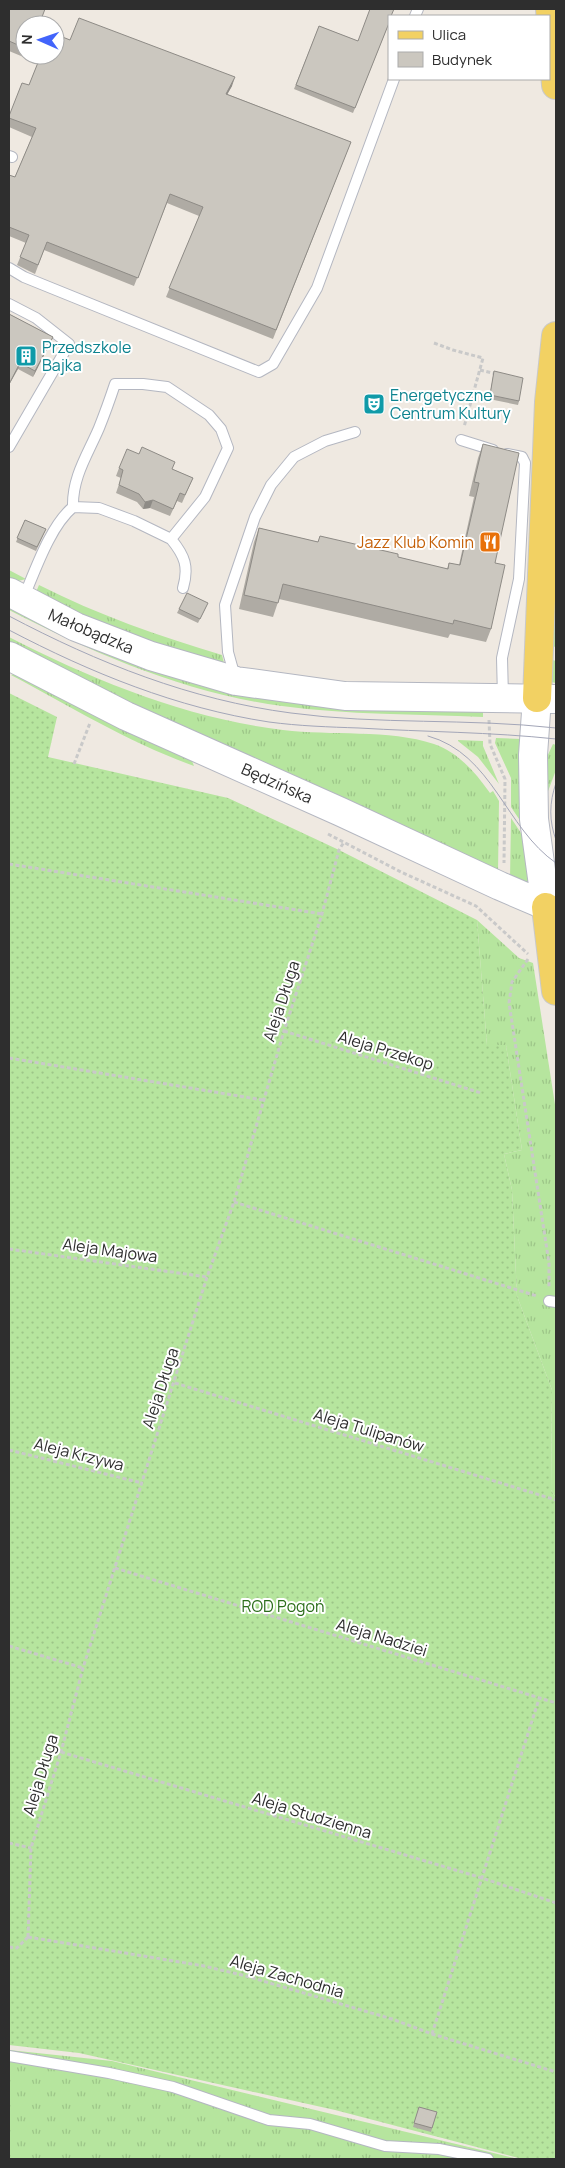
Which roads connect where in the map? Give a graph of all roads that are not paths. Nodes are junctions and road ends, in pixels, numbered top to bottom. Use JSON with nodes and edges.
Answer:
{"nodes":[{"id":1,"x":550,"y":9,"type":"edge"},
{"id":2,"x":394,"y":80,"type":"edge"},
{"id":3,"x":556,"y":85,"type":"edge"},
{"id":4,"x":9,"y":268,"type":"edge"},
{"id":5,"x":9,"y":304,"type":"edge"},
{"id":6,"x":556,"y":336,"type":"edge"},
{"id":7,"x":355,"y":432,"type":"dead end"},
{"id":8,"x":460,"y":440,"type":"road end"},
{"id":9,"x":9,"y":447,"type":"edge"},
{"id":10,"x":73,"y":507,"type":"junction"},
{"id":11,"x":171,"y":539,"type":"junction"},
{"id":12,"x":183,"y":588,"type":"dead end"},
{"id":13,"x":16,"y":596,"type":"edge"},
{"id":14,"x":9,"y":656,"type":"edge"},
{"id":15,"x":236,"y":681,"type":"junction"},
{"id":16,"x":546,"y":699,"type":"edge"},
{"id":17,"x":496,"y":707,"type":"junction"},
{"id":18,"x":551,"y":909,"type":"edge"},
{"id":19,"x":556,"y":991,"type":"edge"},
{"id":20,"x":9,"y":2056,"type":"edge"},
{"id":21,"x":488,"y":2159,"type":"edge"}],
"edges":[{"from":1,"to":3,"type":"main road"},
{"from":2,"to":4,"type":"lane"},
{"from":5,"to":9,"type":"lane"},
{"from":6,"to":16,"type":"main road"},
{"from":7,"to":15,"type":"lane"},
{"from":8,"to":17,"type":"lane"},
{"from":10,"to":11,"type":"lane"},
{"from":10,"to":11,"type":"lane"},
{"from":10,"to":13,"type":"lane"},
{"from":11,"to":12,"type":"lane"},
{"from":13,"to":15,"type":"street","name":"Małobądzka"},
{"from":14,"to":18,"type":"street","name":"Będzińska"},
{"from":15,"to":17,"type":"street"},
{"from":16,"to":17,"type":"street"},
{"from":16,"to":18,"type":"street"},
{"from":18,"to":19,"type":"main road"},
{"from":20,"to":21,"type":"lane"}]}
